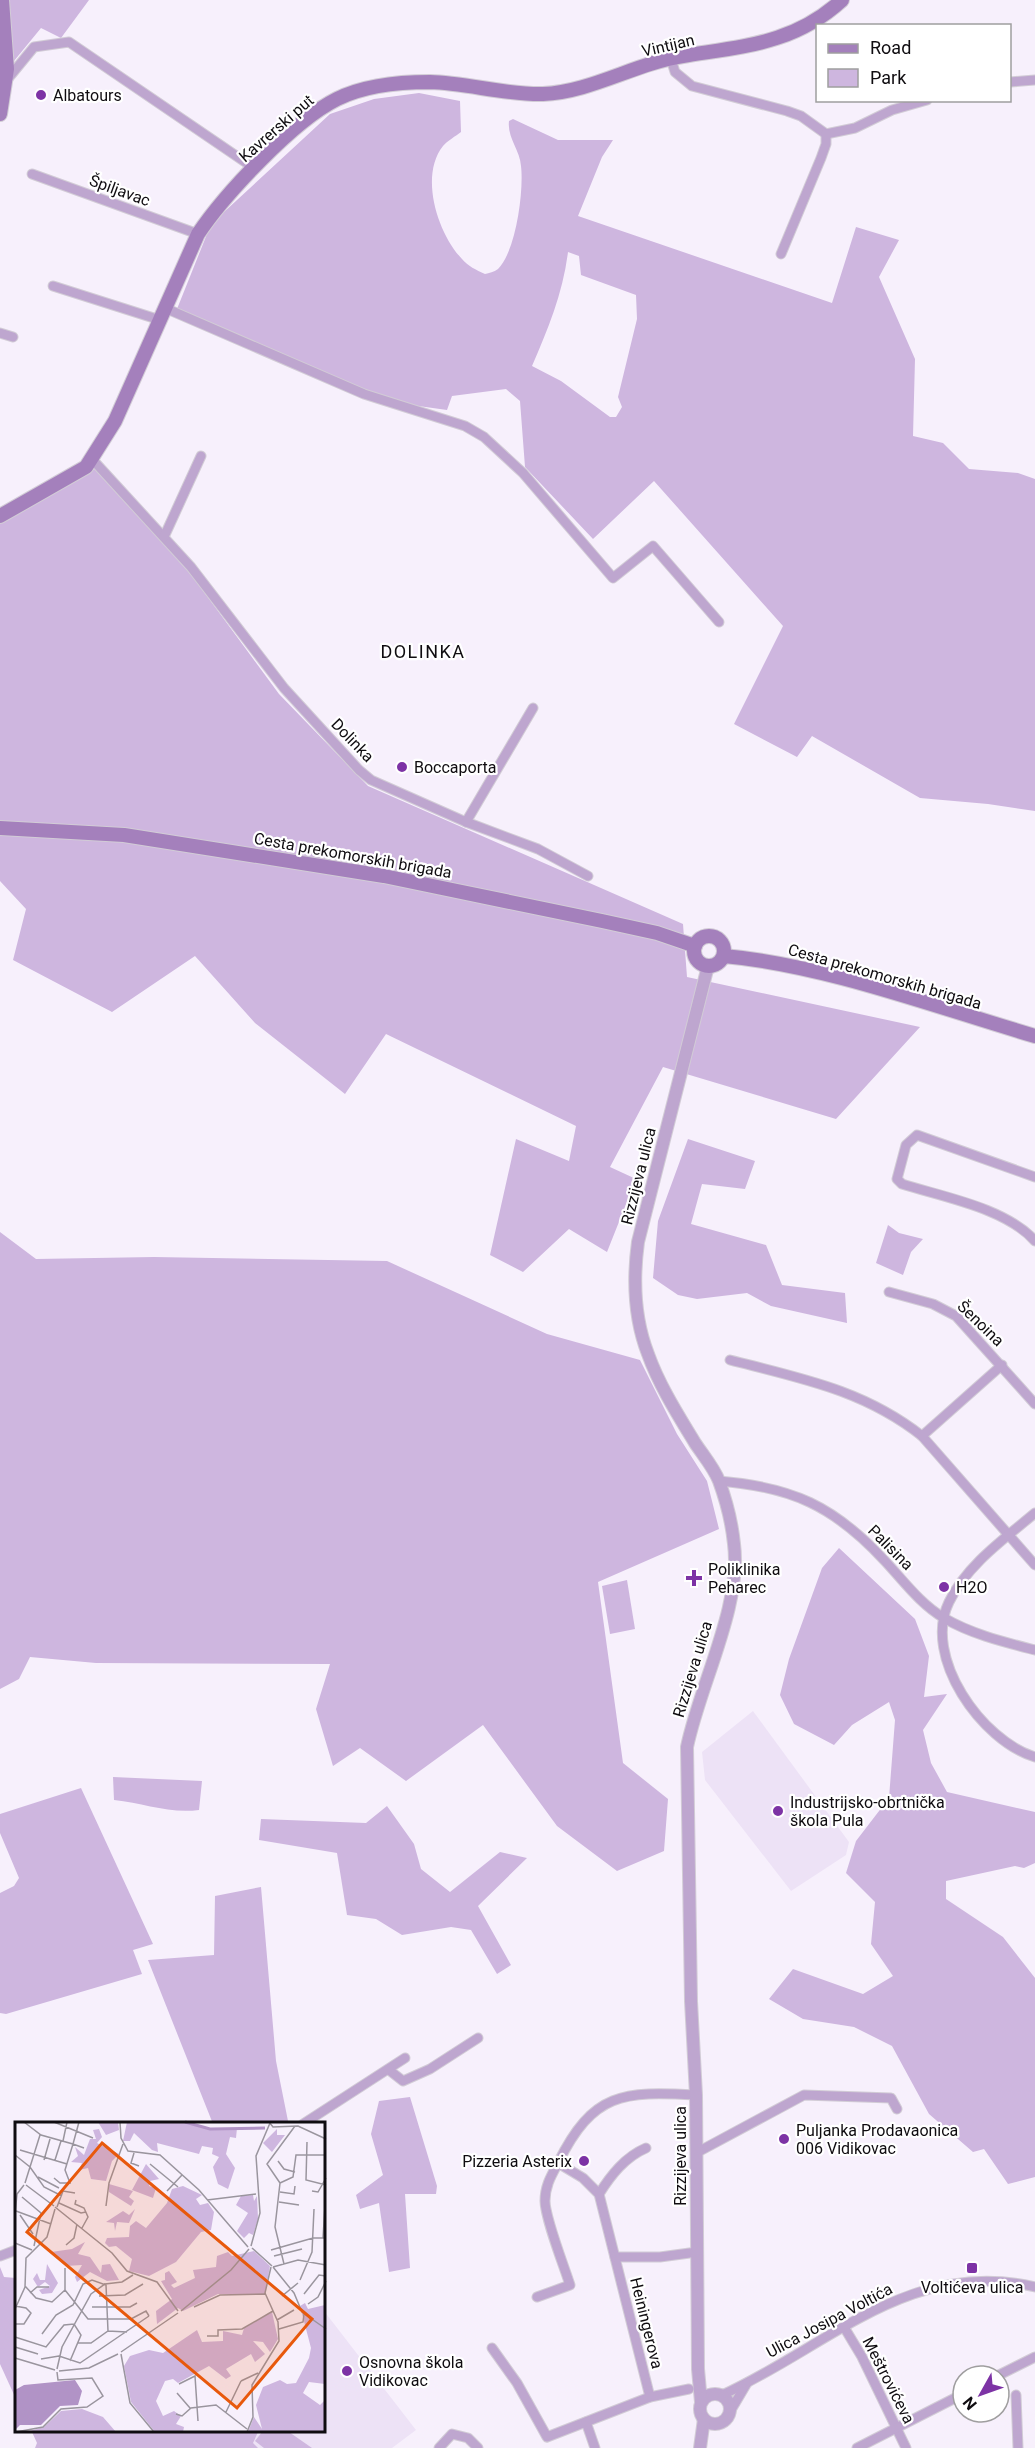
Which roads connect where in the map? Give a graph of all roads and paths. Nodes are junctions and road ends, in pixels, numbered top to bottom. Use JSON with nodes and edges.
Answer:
{"nodes":[{"id":1,"x":2,"y":0,"type":"edge"},
{"id":2,"x":842,"y":0,"type":"edge"},
{"id":3,"x":671,"y":59,"type":"junction"},
{"id":4,"x":1035,"y":80,"type":"edge"},
{"id":5,"x":5,"y":82,"type":"junction"},
{"id":6,"x":1011,"y":82,"type":"edge"},
{"id":7,"x":493,"y":88,"type":"joint"},
{"id":8,"x":920,"y":102,"type":"edge"},
{"id":9,"x":0,"y":114,"type":"edge"},
{"id":10,"x":826,"y":134,"type":"junction"},
{"id":11,"x":254,"y":168,"type":"junction"},
{"id":12,"x":32,"y":174,"type":"dead end"},
{"id":13,"x":198,"y":234,"type":"junction"},
{"id":14,"x":781,"y":254,"type":"dead end"},
{"id":15,"x":53,"y":286,"type":"dead end"},
{"id":16,"x":163,"y":314,"type":"junction"},
{"id":17,"x":0,"y":333,"type":"edge"},
{"id":18,"x":13,"y":337,"type":"dead end"},
{"id":19,"x":201,"y":456,"type":"dead end"},
{"id":20,"x":92,"y":459,"type":"junction"},
{"id":21,"x":0,"y":516,"type":"edge"},
{"id":22,"x":164,"y":537,"type":"junction"},
{"id":23,"x":719,"y":622,"type":"dead end"},
{"id":24,"x":533,"y":708,"type":"dead end"},
{"id":25,"x":466,"y":822,"type":"junction"},
{"id":26,"x":0,"y":828,"type":"edge"},
{"id":27,"x":588,"y":876,"type":"dead end"},
{"id":28,"x":694,"y":946,"type":"junction"},
{"id":29,"x":724,"y":956,"type":"junction"},
{"id":30,"x":708,"y":966,"type":"junction"},
{"id":31,"x":1035,"y":1036,"type":"edge"},
{"id":32,"x":1035,"y":1177,"type":"edge"},
{"id":33,"x":1035,"y":1241,"type":"edge"},
{"id":34,"x":889,"y":1292,"type":"dead end"},
{"id":35,"x":730,"y":1360,"type":"dead end"},
{"id":36,"x":1002,"y":1365,"type":"junction"},
{"id":37,"x":1035,"y":1404,"type":"edge"},
{"id":38,"x":922,"y":1436,"type":"junction"},
{"id":39,"x":719,"y":1481,"type":"junction"},
{"id":40,"x":1035,"y":1513,"type":"edge"},
{"id":41,"x":1009,"y":1535,"type":"junction"},
{"id":42,"x":1035,"y":1565,"type":"edge"},
{"id":43,"x":944,"y":1618,"type":"junction"},
{"id":44,"x":1035,"y":1650,"type":"edge"},
{"id":45,"x":1035,"y":1756,"type":"edge"},
{"id":46,"x":478,"y":2038,"type":"dead end"},
{"id":47,"x":405,"y":2058,"type":"dead end"},
{"id":48,"x":389,"y":2070,"type":"junction"},
{"id":49,"x":696,"y":2095,"type":"junction"},
{"id":50,"x":897,"y":2109,"type":"dead end"},
{"id":51,"x":306,"y":2122,"type":"edge"},
{"id":52,"x":646,"y":2148,"type":"dead end"},
{"id":53,"x":696,"y":2153,"type":"junction"},
{"id":54,"x":558,"y":2163,"type":"junction"},
{"id":55,"x":599,"y":2194,"type":"junction"},
{"id":56,"x":15,"y":2250,"type":"edge"},
{"id":57,"x":697,"y":2253,"type":"junction"},
{"id":58,"x":0,"y":2256,"type":"edge"},
{"id":59,"x":615,"y":2257,"type":"junction"},
{"id":60,"x":1035,"y":2287,"type":"edge"},
{"id":61,"x":537,"y":2297,"type":"dead end"},
{"id":62,"x":844,"y":2326,"type":"junction"},
{"id":63,"x":492,"y":2348,"type":"dead end"},
{"id":64,"x":1035,"y":2357,"type":"edge"},
{"id":65,"x":1011,"y":2369,"type":"edge"},
{"id":66,"x":700,"y":2377,"type":"junction"},
{"id":67,"x":747,"y":2383,"type":"junction"},
{"id":68,"x":688,"y":2389,"type":"dead end"},
{"id":69,"x":718,"y":2394,"type":"junction"},
{"id":70,"x":1016,"y":2395,"type":"dead end"},
{"id":71,"x":650,"y":2397,"type":"junction"},
{"id":72,"x":951,"y":2400,"type":"edge"},
{"id":73,"x":701,"y":2402,"type":"junction"},
{"id":74,"x":731,"y":2410,"type":"junction"},
{"id":75,"x":704,"y":2419,"type":"junction"},
{"id":76,"x":586,"y":2422,"type":"junction"},
{"id":77,"x":716,"y":2424,"type":"junction"},
{"id":78,"x":898,"y":2428,"type":"junction"},
{"id":79,"x":439,"y":2448,"type":"edge"},
{"id":80,"x":478,"y":2448,"type":"edge"},
{"id":81,"x":595,"y":2448,"type":"edge"},
{"id":82,"x":700,"y":2448,"type":"edge"},
{"id":83,"x":705,"y":2448,"type":"edge"},
{"id":84,"x":857,"y":2448,"type":"edge"},
{"id":85,"x":906,"y":2448,"type":"edge"},
{"id":86,"x":1018,"y":2448,"type":"edge"}],
"edges":[{"from":1,"to":5,"type":"main road"},
{"from":2,"to":3,"type":"main road","name":"Vintijan"},
{"from":3,"to":7,"type":"main road","name":"Vintijan"},
{"from":3,"to":10,"type":"street"},
{"from":4,"to":6,"type":"street"},
{"from":5,"to":9,"type":"main road"},
{"from":5,"to":11,"type":"street"},
{"from":7,"to":11,"type":"main road","name":"Kavrerski put"},
{"from":8,"to":10,"type":"street"},
{"from":10,"to":14,"type":"street"},
{"from":11,"to":13,"type":"main road","name":"Kavrerski put"},
{"from":12,"to":13,"type":"street","name":"Špiljavac"},
{"from":13,"to":16,"type":"main road","name":"Kavrerski put"},
{"from":15,"to":16,"type":"street"},
{"from":16,"to":20,"type":"main road","name":"Kavrerski put"},
{"from":16,"to":23,"type":"street"},
{"from":17,"to":18,"type":"street"},
{"from":19,"to":22,"type":"street"},
{"from":20,"to":21,"type":"main road","name":"Kavrerski put"},
{"from":20,"to":22,"type":"street","name":"Dolinka"},
{"from":22,"to":25,"type":"street","name":"Dolinka"},
{"from":24,"to":25,"type":"street"},
{"from":25,"to":27,"type":"street","name":"Dolinka"},
{"from":26,"to":28,"type":"main road","name":"Cesta prekomorskih brigada"},
{"from":28,"to":29,"type":"main road"},
{"from":28,"to":30,"type":"main road"},
{"from":29,"to":30,"type":"main road"},
{"from":29,"to":31,"type":"main road","name":"Cesta prekomorskih brigada"},
{"from":30,"to":39,"type":"street","name":"Rizzijeva ulica"},
{"from":32,"to":33,"type":"street"},
{"from":34,"to":36,"type":"street","name":"Šenoina"},
{"from":35,"to":38,"type":"street"},
{"from":36,"to":37,"type":"street","name":"Šenoina"},
{"from":36,"to":38,"type":"street"},
{"from":38,"to":41,"type":"street"},
{"from":39,"to":43,"type":"street","name":"Palisina"},
{"from":39,"to":49,"type":"street","name":"Rizzijeva ulica"},
{"from":40,"to":41,"type":"street"},
{"from":41,"to":42,"type":"street"},
{"from":41,"to":43,"type":"street"},
{"from":43,"to":44,"type":"street","name":"Palisina"},
{"from":43,"to":45,"type":"street"},
{"from":46,"to":48,"type":"street"},
{"from":47,"to":48,"type":"street"},
{"from":48,"to":51,"type":"street"},
{"from":49,"to":53,"type":"street","name":"Rizzijeva ulica"},
{"from":49,"to":54,"type":"street"},
{"from":50,"to":53,"type":"street"},
{"from":52,"to":55,"type":"street"},
{"from":53,"to":57,"type":"street","name":"Rizzijeva ulica"},
{"from":54,"to":55,"type":"street"},
{"from":54,"to":61,"type":"street"},
{"from":55,"to":59,"type":"street","name":"Heiningerova"},
{"from":56,"to":58,"type":"street"},
{"from":57,"to":59,"type":"street","name":"Heiningerova"},
{"from":57,"to":66,"type":"street","name":"Rizzijeva ulica"},
{"from":59,"to":71,"type":"street","name":"Heiningerova"},
{"from":60,"to":62,"type":"street","name":"Ulica Josipa Voltića"},
{"from":62,"to":67,"type":"street","name":"Ulica Josipa Voltića"},
{"from":62,"to":78,"type":"street","name":"Meštrovićeva"},
{"from":63,"to":76,"type":"street"},
{"from":64,"to":65,"type":"street"},
{"from":66,"to":69,"type":"street"},
{"from":66,"to":73,"type":"street","name":"Rizzijeva ulica"},
{"from":67,"to":69,"type":"street","name":"Ulica Josipa Voltića"},
{"from":67,"to":74,"type":"street","name":"Ulica Josipa Voltića"},
{"from":68,"to":71,"type":"street"},
{"from":69,"to":73,"type":"street"},
{"from":69,"to":74,"type":"street"},
{"from":70,"to":86,"type":"street"},
{"from":71,"to":76,"type":"street"},
{"from":72,"to":78,"type":"street"},
{"from":73,"to":75,"type":"street"},
{"from":74,"to":77,"type":"street"},
{"from":75,"to":77,"type":"street"},
{"from":75,"to":82,"type":"street"},
{"from":76,"to":81,"type":"street"},
{"from":77,"to":83,"type":"street"},
{"from":78,"to":84,"type":"street"},
{"from":78,"to":85,"type":"street","name":"Meštrovićeva"},
{"from":79,"to":80,"type":"street"}]}
